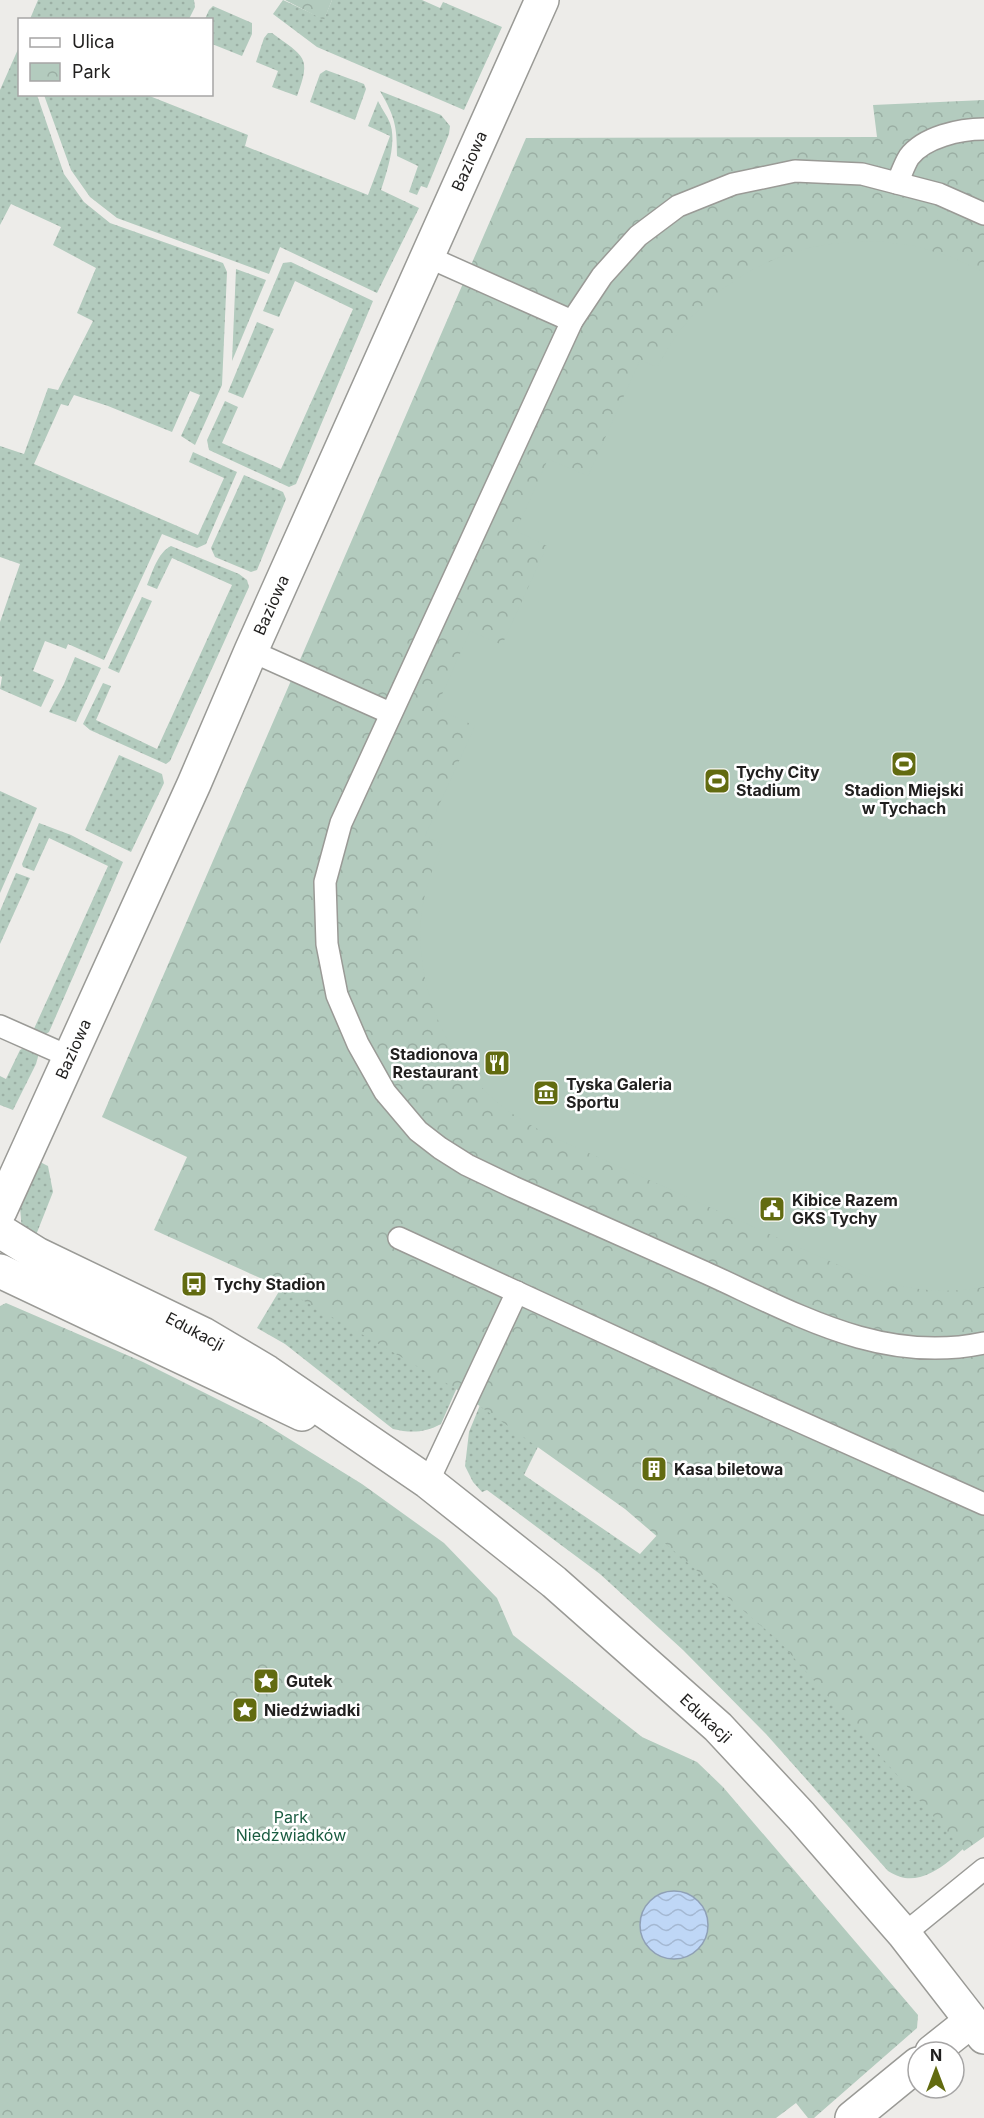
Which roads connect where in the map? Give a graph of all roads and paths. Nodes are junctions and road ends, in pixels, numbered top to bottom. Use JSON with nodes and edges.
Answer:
{"nodes":[{"id":1,"x":542,"y":0,"type":"edge"},
{"id":2,"x":984,"y":129,"type":"edge"},
{"id":3,"x":897,"y":183,"type":"junction"},
{"id":4,"x":984,"y":214,"type":"edge"},
{"id":5,"x":426,"y":256,"type":"junction"},
{"id":6,"x":572,"y":321,"type":"junction"},
{"id":7,"x":251,"y":651,"type":"junction"},
{"id":8,"x":390,"y":713,"type":"junction"},
{"id":9,"x":0,"y":1026,"type":"edge"},
{"id":10,"x":70,"y":1057,"type":"junction"},
{"id":11,"x":0,"y":1211,"type":"edge"},
{"id":12,"x":0,"y":1232,"type":"edge"},
{"id":13,"x":399,"y":1238,"type":"dead end"},
{"id":14,"x":0,"y":1271,"type":"edge"},
{"id":15,"x":517,"y":1292,"type":"junction"},
{"id":16,"x":984,"y":1343,"type":"edge"},
{"id":17,"x":381,"y":1448,"type":"junction"},
{"id":18,"x":428,"y":1482,"type":"junction"},
{"id":19,"x":984,"y":1504,"type":"edge"},
{"id":20,"x":984,"y":1869,"type":"edge"},
{"id":21,"x":904,"y":1934,"type":"junction"},
{"id":22,"x":978,"y":2029,"type":"edge"},
{"id":23,"x":956,"y":2040,"type":"edge"},
{"id":24,"x":906,"y":2074,"type":"edge"},
{"id":25,"x":852,"y":2118,"type":"edge"}],
"edges":[{"from":1,"to":5,"type":"street","name":"Baziowa"},
{"from":2,"to":3,"type":"lane"},
{"from":3,"to":4,"type":"lane"},
{"from":3,"to":6,"type":"lane"},
{"from":5,"to":6,"type":"lane"},
{"from":5,"to":7,"type":"street","name":"Baziowa"},
{"from":6,"to":8,"type":"lane"},
{"from":7,"to":8,"type":"lane"},
{"from":7,"to":10,"type":"street","name":"Baziowa"},
{"from":8,"to":16,"type":"lane"},
{"from":9,"to":10,"type":"lane"},
{"from":10,"to":11,"type":"street","name":"Baziowa"},
{"from":12,"to":17,"type":"street","name":"Edukacji"},
{"from":13,"to":15,"type":"lane"},
{"from":14,"to":17,"type":"street","name":"Edukacji"},
{"from":15,"to":18,"type":"lane"},
{"from":15,"to":19,"type":"lane"},
{"from":17,"to":18,"type":"street","name":"Edukacji"},
{"from":18,"to":21,"type":"street","name":"Edukacji"},
{"from":20,"to":21,"type":"lane"},
{"from":21,"to":22,"type":"street","name":"Edukacji"},
{"from":22,"to":23,"type":"street"},
{"from":24,"to":25,"type":"street"}]}
